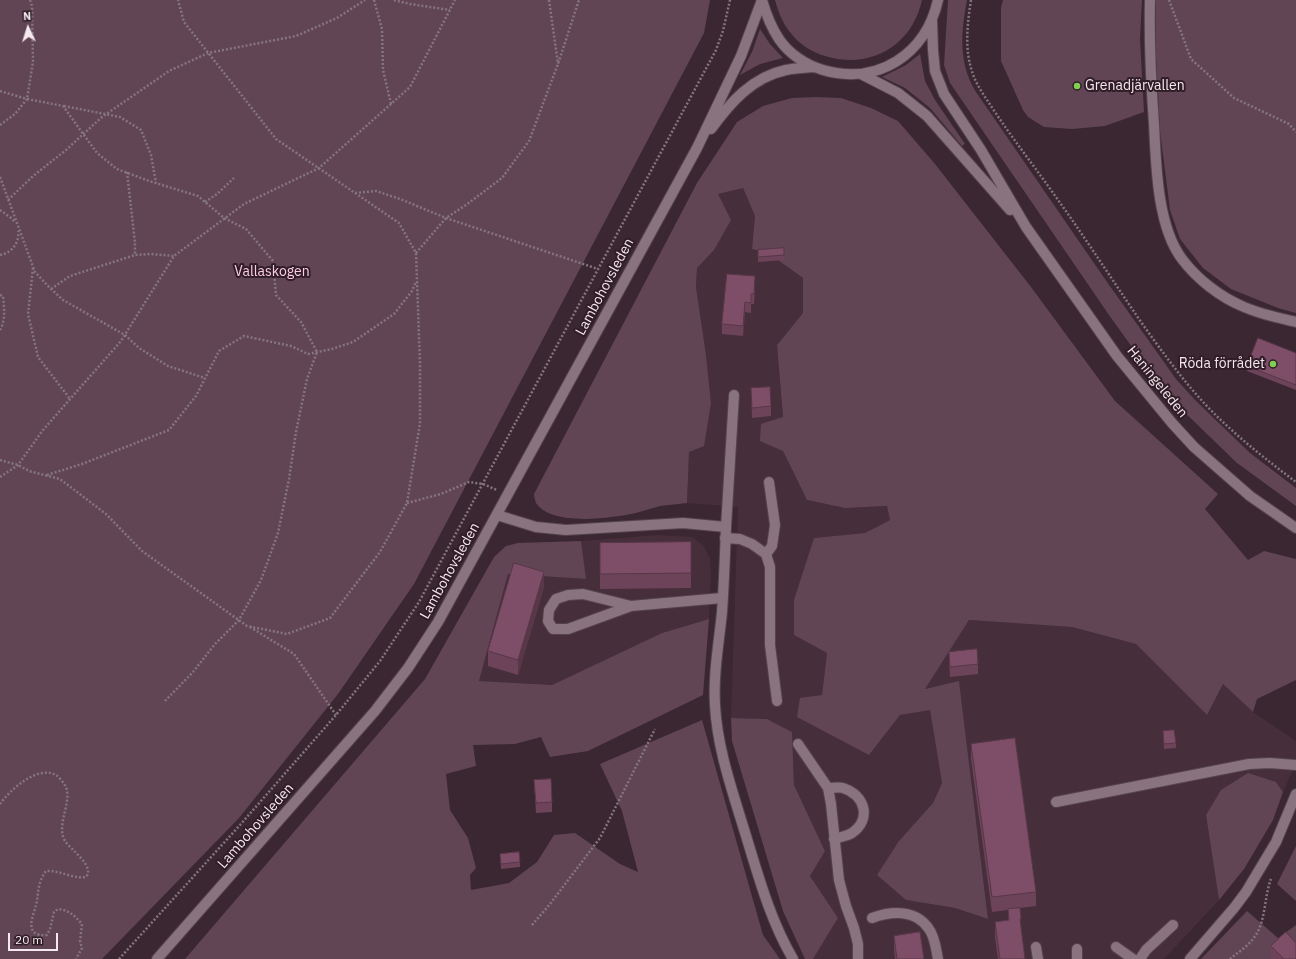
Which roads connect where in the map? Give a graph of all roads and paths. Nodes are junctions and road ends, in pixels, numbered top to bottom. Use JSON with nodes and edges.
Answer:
{"nodes":[{"id":1,"x":30,"y":0,"type":"edge"},
{"id":2,"x":178,"y":0,"type":"edge"},
{"id":3,"x":365,"y":0,"type":"edge"},
{"id":4,"x":374,"y":0,"type":"edge"},
{"id":5,"x":394,"y":0,"type":"edge"},
{"id":6,"x":455,"y":0,"type":"edge"},
{"id":7,"x":549,"y":0,"type":"edge"},
{"id":8,"x":579,"y":0,"type":"edge"},
{"id":9,"x":730,"y":0,"type":"edge"},
{"id":10,"x":762,"y":0,"type":"edge"},
{"id":11,"x":938,"y":0,"type":"edge"},
{"id":12,"x":972,"y":0,"type":"edge"},
{"id":13,"x":1150,"y":0,"type":"edge"},
{"id":14,"x":1169,"y":0,"type":"edge"},
{"id":15,"x":450,"y":10,"type":"junction"},
{"id":16,"x":932,"y":21,"type":"junction"},
{"id":17,"x":208,"y":53,"type":"junction"},
{"id":18,"x":558,"y":64,"type":"junction"},
{"id":19,"x":814,"y":67,"type":"junction"},
{"id":20,"x":861,"y":74,"type":"junction"},
{"id":21,"x":0,"y":91,"type":"edge"},
{"id":22,"x":27,"y":99,"type":"junction"},
{"id":23,"x":391,"y":104,"type":"junction"},
{"id":24,"x":63,"y":106,"type":"junction"},
{"id":25,"x":106,"y":114,"type":"junction"},
{"id":26,"x":0,"y":125,"type":"edge"},
{"id":27,"x":1296,"y":132,"type":"edge"},
{"id":28,"x":84,"y":135,"type":"junction"},
{"id":29,"x":697,"y":148,"type":"junction"},
{"id":30,"x":319,"y":168,"type":"junction"},
{"id":31,"x":126,"y":172,"type":"junction"},
{"id":32,"x":0,"y":177,"type":"edge"},
{"id":33,"x":234,"y":178,"type":"dead end"},
{"id":34,"x":156,"y":183,"type":"junction"},
{"id":35,"x":355,"y":193,"type":"junction"},
{"id":36,"x":8,"y":200,"type":"junction"},
{"id":37,"x":205,"y":202,"type":"junction"},
{"id":38,"x":0,"y":210,"type":"edge"},
{"id":39,"x":224,"y":218,"type":"junction"},
{"id":40,"x":446,"y":218,"type":"junction"},
{"id":41,"x":17,"y":225,"type":"junction"},
{"id":42,"x":1026,"y":227,"type":"junction"},
{"id":43,"x":416,"y":253,"type":"junction"},
{"id":44,"x":0,"y":255,"type":"edge"},
{"id":45,"x":135,"y":255,"type":"junction"},
{"id":46,"x":174,"y":256,"type":"junction"},
{"id":47,"x":33,"y":266,"type":"junction"},
{"id":48,"x":598,"y":269,"type":"junction"},
{"id":49,"x":416,"y":281,"type":"junction"},
{"id":50,"x":51,"y":289,"type":"junction"},
{"id":51,"x":0,"y":295,"type":"edge"},
{"id":52,"x":1296,"y":322,"type":"edge"},
{"id":53,"x":0,"y":330,"type":"edge"},
{"id":54,"x":125,"y":335,"type":"junction"},
{"id":55,"x":317,"y":352,"type":"junction"},
{"id":56,"x":205,"y":378,"type":"junction"},
{"id":57,"x":734,"y":395,"type":"dead end"},
{"id":58,"x":70,"y":399,"type":"junction"},
{"id":59,"x":0,"y":460,"type":"edge"},
{"id":60,"x":18,"y":465,"type":"junction"},
{"id":61,"x":46,"y":475,"type":"junction"},
{"id":62,"x":0,"y":476,"type":"edge"},
{"id":63,"x":769,"y":482,"type":"dead end"},
{"id":64,"x":1296,"y":482,"type":"edge"},
{"id":65,"x":483,"y":484,"type":"junction"},
{"id":66,"x":407,"y":503,"type":"junction"},
{"id":67,"x":497,"y":515,"type":"junction"},
{"id":68,"x":726,"y":527,"type":"junction"},
{"id":69,"x":1296,"y":528,"type":"edge"},
{"id":70,"x":725,"y":538,"type":"junction"},
{"id":71,"x":766,"y":554,"type":"junction"},
{"id":72,"x":722,"y":598,"type":"junction"},
{"id":73,"x":631,"y":606,"type":"junction"},
{"id":74,"x":239,"y":620,"type":"junction"},
{"id":75,"x":247,"y":626,"type":"junction"},
{"id":76,"x":778,"y":701,"type":"dead end"},
{"id":77,"x":164,"y":702,"type":"dead end"},
{"id":78,"x":336,"y":715,"type":"junction"},
{"id":79,"x":654,"y":729,"type":"dead end"},
{"id":80,"x":798,"y":744,"type":"dead end"},
{"id":81,"x":1296,"y":766,"type":"edge"},
{"id":82,"x":828,"y":788,"type":"junction"},
{"id":83,"x":1296,"y":794,"type":"edge"},
{"id":84,"x":1056,"y":802,"type":"dead end"},
{"id":85,"x":0,"y":804,"type":"edge"},
{"id":86,"x":834,"y":839,"type":"junction"},
{"id":87,"x":1273,"y":875,"type":"dead end"},
{"id":88,"x":872,"y":918,"type":"dead end"},
{"id":89,"x":532,"y":925,"type":"dead end"},
{"id":90,"x":1173,"y":925,"type":"dead end"},
{"id":91,"x":1036,"y":947,"type":"dead end"},
{"id":92,"x":1116,"y":947,"type":"dead end"},
{"id":93,"x":76,"y":959,"type":"edge"},
{"id":94,"x":119,"y":959,"type":"edge"},
{"id":95,"x":157,"y":959,"type":"edge"},
{"id":96,"x":793,"y":959,"type":"edge"},
{"id":97,"x":858,"y":959,"type":"edge"},
{"id":98,"x":938,"y":959,"type":"edge"},
{"id":99,"x":1038,"y":959,"type":"edge"},
{"id":100,"x":1133,"y":959,"type":"edge"},
{"id":101,"x":1140,"y":959,"type":"edge"},
{"id":102,"x":1190,"y":959,"type":"edge"},
{"id":103,"x":1230,"y":959,"type":"edge"}],
"edges":[{"from":1,"to":22,"type":"path"},
{"from":2,"to":17,"type":"path"},
{"from":3,"to":17,"type":"path"},
{"from":4,"to":23,"type":"path"},
{"from":5,"to":15,"type":"path"},
{"from":6,"to":15,"type":"path"},
{"from":7,"to":18,"type":"path"},
{"from":8,"to":18,"type":"path"},
{"from":9,"to":48,"type":"path"},
{"from":10,"to":19,"type":"main road"},
{"from":10,"to":29,"type":"main road","name":"Lambohovsleden"},
{"from":11,"to":16,"type":"main road"},
{"from":12,"to":64,"type":"path"},
{"from":13,"to":52,"type":"main road"},
{"from":14,"to":27,"type":"path"},
{"from":15,"to":23,"type":"path"},
{"from":16,"to":20,"type":"main road"},
{"from":16,"to":42,"type":"main road","name":"Haningeleden"},
{"from":17,"to":25,"type":"path"},
{"from":17,"to":30,"type":"path"},
{"from":18,"to":40,"type":"path"},
{"from":19,"to":20,"type":"main road"},
{"from":19,"to":29,"type":"main road","name":"Lambohovsleden"},
{"from":20,"to":42,"type":"main road","name":"Haningeleden"},
{"from":21,"to":22,"type":"path"},
{"from":22,"to":24,"type":"path"},
{"from":22,"to":26,"type":"path"},
{"from":23,"to":30,"type":"path"},
{"from":24,"to":25,"type":"path"},
{"from":24,"to":28,"type":"path"},
{"from":25,"to":28,"type":"path"},
{"from":25,"to":34,"type":"path"},
{"from":28,"to":31,"type":"path"},
{"from":28,"to":36,"type":"path"},
{"from":29,"to":67,"type":"main road","name":"Lambohovsleden"},
{"from":30,"to":35,"type":"path"},
{"from":30,"to":39,"type":"path"},
{"from":31,"to":34,"type":"path"},
{"from":31,"to":45,"type":"path"},
{"from":32,"to":36,"type":"path"},
{"from":33,"to":37,"type":"path"},
{"from":34,"to":37,"type":"path"},
{"from":35,"to":40,"type":"path"},
{"from":35,"to":43,"type":"path"},
{"from":36,"to":41,"type":"path"},
{"from":37,"to":39,"type":"path"},
{"from":38,"to":41,"type":"path"},
{"from":39,"to":46,"type":"path"},
{"from":39,"to":55,"type":"path"},
{"from":40,"to":43,"type":"path"},
{"from":40,"to":48,"type":"path"},
{"from":41,"to":44,"type":"path"},
{"from":41,"to":47,"type":"path"},
{"from":42,"to":69,"type":"main road","name":"Haningeleden"},
{"from":43,"to":49,"type":"path"},
{"from":45,"to":46,"type":"path"},
{"from":45,"to":50,"type":"path"},
{"from":46,"to":54,"type":"path"},
{"from":47,"to":50,"type":"path"},
{"from":47,"to":58,"type":"path"},
{"from":48,"to":65,"type":"path"},
{"from":49,"to":55,"type":"path"},
{"from":49,"to":66,"type":"path"},
{"from":50,"to":54,"type":"path"},
{"from":51,"to":53,"type":"path"},
{"from":54,"to":56,"type":"path"},
{"from":54,"to":58,"type":"path"},
{"from":55,"to":56,"type":"path"},
{"from":55,"to":74,"type":"path"},
{"from":56,"to":61,"type":"path"},
{"from":57,"to":68,"type":"main road"},
{"from":58,"to":60,"type":"path"},
{"from":59,"to":60,"type":"path"},
{"from":60,"to":61,"type":"path"},
{"from":60,"to":62,"type":"path"},
{"from":61,"to":74,"type":"path"},
{"from":63,"to":71,"type":"main road"},
{"from":65,"to":66,"type":"path"},
{"from":65,"to":78,"type":"path"},
{"from":66,"to":75,"type":"path"},
{"from":67,"to":68,"type":"main road"},
{"from":67,"to":95,"type":"main road","name":"Lambohovsleden"},
{"from":68,"to":70,"type":"main road"},
{"from":70,"to":71,"type":"main road"},
{"from":70,"to":72,"type":"main road"},
{"from":71,"to":76,"type":"main road"},
{"from":72,"to":73,"type":"main road"},
{"from":72,"to":96,"type":"main road"},
{"from":73,"to":73,"type":"main road"},
{"from":74,"to":75,"type":"path"},
{"from":74,"to":77,"type":"path"},
{"from":75,"to":78,"type":"path"},
{"from":78,"to":94,"type":"path"},
{"from":79,"to":89,"type":"path"},
{"from":80,"to":82,"type":"main road"},
{"from":81,"to":84,"type":"main road"},
{"from":82,"to":86,"type":"main road"},
{"from":82,"to":86,"type":"main road"},
{"from":83,"to":102,"type":"main road"},
{"from":85,"to":93,"type":"path"},
{"from":86,"to":97,"type":"main road"},
{"from":87,"to":103,"type":"path"},
{"from":88,"to":98,"type":"main road"},
{"from":90,"to":101,"type":"main road"},
{"from":91,"to":99,"type":"main road"},
{"from":92,"to":100,"type":"main road"}]}
